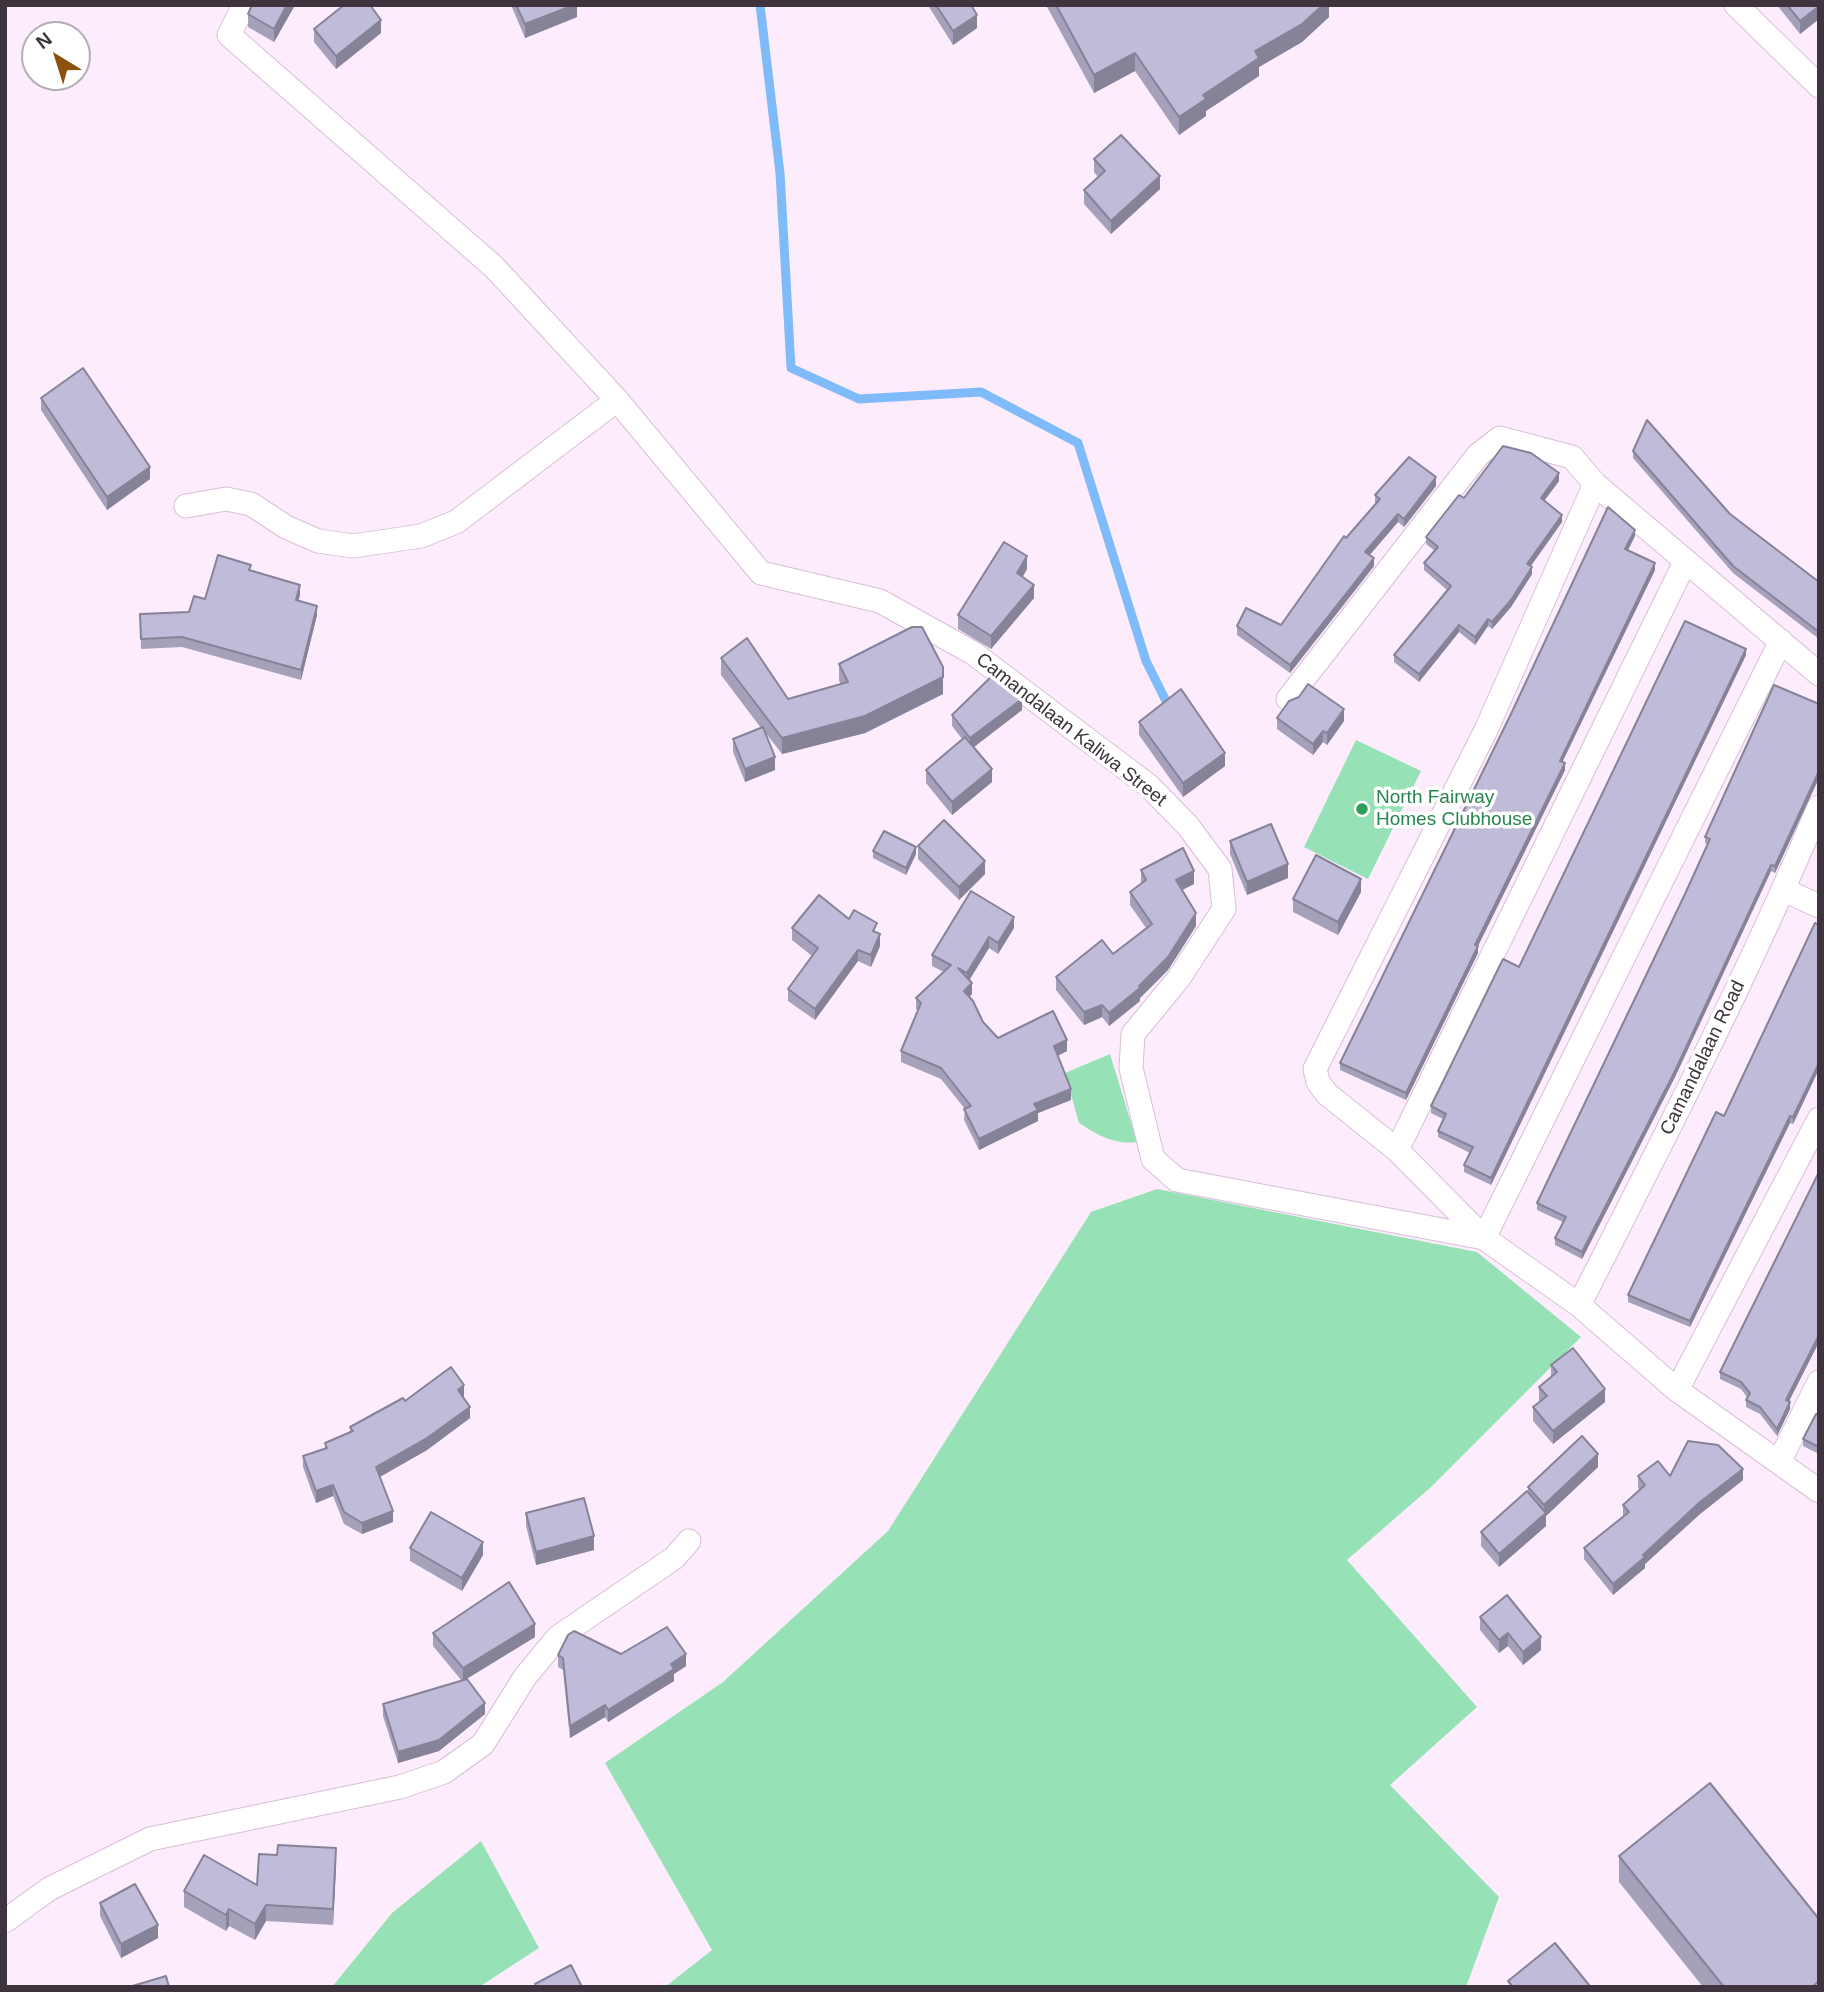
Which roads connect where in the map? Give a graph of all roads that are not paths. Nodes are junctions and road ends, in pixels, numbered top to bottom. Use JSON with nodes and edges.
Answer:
{"nodes":[{"id":1,"x":244,"y":5,"type":"edge"},
{"id":2,"x":1736,"y":5,"type":"edge"},
{"id":3,"x":1819,"y":86,"type":"edge"},
{"id":4,"x":617,"y":400,"type":"junction"},
{"id":5,"x":1595,"y":484,"type":"junction"},
{"id":6,"x":186,"y":506,"type":"dead end"},
{"id":7,"x":1685,"y":562,"type":"junction"},
{"id":8,"x":1781,"y":641,"type":"junction"},
{"id":9,"x":1819,"y":674,"type":"edge"},
{"id":10,"x":1288,"y":699,"type":"edge"},
{"id":11,"x":1819,"y":807,"type":"edge"},
{"id":12,"x":1784,"y":890,"type":"junction"},
{"id":13,"x":1819,"y":906,"type":"edge"},
{"id":14,"x":1819,"y":1119,"type":"edge"},
{"id":15,"x":1397,"y":1150,"type":"junction"},
{"id":16,"x":1484,"y":1238,"type":"junction"},
{"id":17,"x":1580,"y":1305,"type":"junction"},
{"id":18,"x":1819,"y":1382,"type":"edge"},
{"id":19,"x":1677,"y":1390,"type":"junction"},
{"id":20,"x":1779,"y":1462,"type":"junction"},
{"id":21,"x":1819,"y":1491,"type":"edge"},
{"id":22,"x":689,"y":1541,"type":"dead end"},
{"id":23,"x":5,"y":1921,"type":"edge"}],
"edges":[{"from":1,"to":4,"type":"street","name":"Camandalaan Kaliwa Street"},
{"from":2,"to":3,"type":"street"},
{"from":4,"to":6,"type":"street"},
{"from":4,"to":16,"type":"street","name":"Camandalaan Kaliwa Street"},
{"from":5,"to":7,"type":"street"},
{"from":5,"to":10,"type":"street"},
{"from":5,"to":15,"type":"street"},
{"from":7,"to":8,"type":"street"},
{"from":7,"to":15,"type":"street"},
{"from":8,"to":9,"type":"street"},
{"from":8,"to":16,"type":"street"},
{"from":11,"to":12,"type":"street","name":"Camandalaan Road"},
{"from":12,"to":13,"type":"street"},
{"from":12,"to":17,"type":"street","name":"Camandalaan Road"},
{"from":14,"to":19,"type":"street"},
{"from":15,"to":16,"type":"street"},
{"from":16,"to":17,"type":"street"},
{"from":17,"to":19,"type":"street"},
{"from":18,"to":20,"type":"street"},
{"from":19,"to":20,"type":"street"},
{"from":20,"to":21,"type":"street"},
{"from":22,"to":23,"type":"street"}]}
